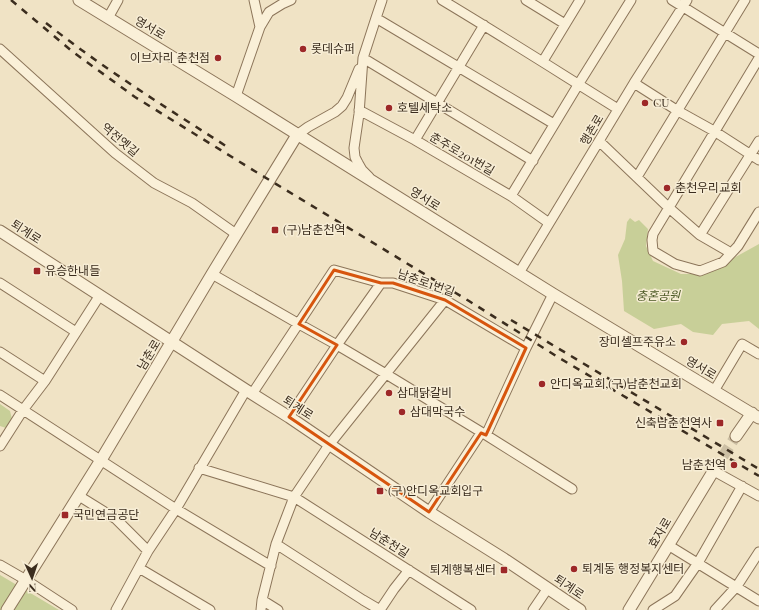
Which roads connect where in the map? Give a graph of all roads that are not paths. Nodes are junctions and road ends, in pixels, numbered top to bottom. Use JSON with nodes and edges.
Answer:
{"nodes":[{"id":1,"x":79,"y":0,"type":"edge"},
{"id":2,"x":118,"y":0,"type":"edge"},
{"id":3,"x":254,"y":0,"type":"edge"},
{"id":4,"x":291,"y":0,"type":"edge"},
{"id":5,"x":382,"y":0,"type":"edge"},
{"id":6,"x":442,"y":0,"type":"edge"},
{"id":7,"x":526,"y":0,"type":"edge"},
{"id":8,"x":580,"y":0,"type":"edge"},
{"id":9,"x":631,"y":0,"type":"edge"},
{"id":10,"x":672,"y":0,"type":"edge"},
{"id":11,"x":745,"y":0,"type":"edge"},
{"id":12,"x":685,"y":3,"type":"edge"},
{"id":13,"x":108,"y":18,"type":"junction"},
{"id":14,"x":376,"y":18,"type":"junction"},
{"id":15,"x":566,"y":24,"type":"junction"},
{"id":16,"x":484,"y":25,"type":"junction"},
{"id":17,"x":260,"y":27,"type":"junction"},
{"id":18,"x":725,"y":33,"type":"junction"},
{"id":19,"x":0,"y":50,"type":"edge"},
{"id":20,"x":759,"y":54,"type":"edge"},
{"id":21,"x":363,"y":58,"type":"junction"},
{"id":22,"x":759,"y":58,"type":"edge"},
{"id":23,"x":543,"y":61,"type":"junction"},
{"id":24,"x":459,"y":67,"type":"junction"},
{"id":25,"x":634,"y":83,"type":"junction"},
{"id":26,"x":578,"y":85,"type":"junction"},
{"id":27,"x":236,"y":96,"type":"junction"},
{"id":28,"x":437,"y":104,"type":"junction"},
{"id":29,"x":618,"y":109,"type":"junction"},
{"id":30,"x":359,"y":110,"type":"junction"},
{"id":31,"x":678,"y":111,"type":"junction"},
{"id":32,"x":554,"y":124,"type":"junction"},
{"id":33,"x":714,"y":131,"type":"junction"},
{"id":34,"x":298,"y":135,"type":"junction"},
{"id":35,"x":415,"y":140,"type":"junction"},
{"id":36,"x":599,"y":141,"type":"junction"},
{"id":37,"x":759,"y":141,"type":"edge"},
{"id":38,"x":751,"y":154,"type":"junction"},
{"id":39,"x":759,"y":160,"type":"edge"},
{"id":40,"x":533,"y":161,"type":"junction"},
{"id":41,"x":637,"y":177,"type":"junction"},
{"id":42,"x":373,"y":182,"type":"junction"},
{"id":43,"x":512,"y":196,"type":"junction"},
{"id":44,"x":668,"y":207,"type":"junction"},
{"id":45,"x":758,"y":217,"type":"edge"},
{"id":46,"x":549,"y":223,"type":"junction"},
{"id":47,"x":0,"y":231,"type":"edge"},
{"id":48,"x":236,"y":234,"type":"junction"},
{"id":49,"x":700,"y":234,"type":"junction"},
{"id":50,"x":731,"y":253,"type":"junction"},
{"id":51,"x":519,"y":273,"type":"junction"},
{"id":52,"x":212,"y":274,"type":"junction"},
{"id":53,"x":0,"y":283,"type":"edge"},
{"id":54,"x":381,"y":283,"type":"junction"},
{"id":55,"x":553,"y":294,"type":"junction"},
{"id":56,"x":100,"y":295,"type":"junction"},
{"id":57,"x":445,"y":300,"type":"junction"},
{"id":58,"x":299,"y":324,"type":"junction"},
{"id":59,"x":76,"y":332,"type":"junction"},
{"id":60,"x":172,"y":342,"type":"junction"},
{"id":61,"x":337,"y":345,"type":"junction"},
{"id":62,"x":526,"y":348,"type":"junction"},
{"id":63,"x":0,"y":352,"type":"edge"},
{"id":64,"x":759,"y":354,"type":"edge"},
{"id":65,"x":386,"y":374,"type":"junction"},
{"id":66,"x":45,"y":381,"type":"junction"},
{"id":67,"x":714,"y":391,"type":"junction"},
{"id":68,"x":249,"y":392,"type":"junction"},
{"id":69,"x":0,"y":395,"type":"edge"},
{"id":70,"x":23,"y":410,"type":"junction"},
{"id":71,"x":755,"y":416,"type":"edge"},
{"id":72,"x":289,"y":417,"type":"junction"},
{"id":73,"x":484,"y":434,"type":"junction"},
{"id":74,"x":736,"y":436,"type":"tunnel mouth"},
{"id":75,"x":330,"y":445,"type":"junction"},
{"id":76,"x":0,"y":446,"type":"edge"},
{"id":77,"x":101,"y":460,"type":"junction"},
{"id":78,"x":199,"y":468,"type":"junction"},
{"id":79,"x":714,"y":470,"type":"joint"},
{"id":80,"x":742,"y":486,"type":"junction"},
{"id":81,"x":572,"y":489,"type":"dead end"},
{"id":82,"x":78,"y":496,"type":"junction"},
{"id":83,"x":759,"y":496,"type":"edge"},
{"id":84,"x":294,"y":497,"type":"junction"},
{"id":85,"x":176,"y":509,"type":"junction"},
{"id":86,"x":429,"y":512,"type":"junction"},
{"id":87,"x":276,"y":544,"type":"junction"},
{"id":88,"x":668,"y":545,"type":"junction"},
{"id":89,"x":148,"y":551,"type":"junction"},
{"id":90,"x":759,"y":552,"type":"edge"},
{"id":91,"x":698,"y":563,"type":"junction"},
{"id":92,"x":0,"y":566,"type":"edge"},
{"id":93,"x":271,"y":566,"type":"junction"},
{"id":94,"x":140,"y":568,"type":"junction"},
{"id":95,"x":409,"y":570,"type":"junction"},
{"id":96,"x":23,"y":583,"type":"junction"},
{"id":97,"x":737,"y":586,"type":"junction"},
{"id":98,"x":548,"y":588,"type":"junction"},
{"id":99,"x":759,"y":601,"type":"edge"},
{"id":100,"x":261,"y":605,"type":"edge"},
{"id":101,"x":8,"y":610,"type":"edge"},
{"id":102,"x":72,"y":610,"type":"edge"},
{"id":103,"x":116,"y":610,"type":"edge"},
{"id":104,"x":210,"y":610,"type":"edge"},
{"id":105,"x":278,"y":610,"type":"edge"},
{"id":106,"x":380,"y":610,"type":"edge"},
{"id":107,"x":471,"y":610,"type":"edge"},
{"id":108,"x":533,"y":610,"type":"edge"},
{"id":109,"x":580,"y":610,"type":"edge"},
{"id":110,"x":629,"y":610,"type":"edge"},
{"id":111,"x":653,"y":610,"type":"edge"},
{"id":112,"x":715,"y":610,"type":"edge"}],
"edges":[{"from":1,"to":13,"type":"street","name":"영서로"},
{"from":2,"to":13,"type":"street"},
{"from":3,"to":17,"type":"street"},
{"from":4,"to":17,"type":"street"},
{"from":5,"to":14,"type":"street"},
{"from":6,"to":16,"type":"street"},
{"from":7,"to":15,"type":"street"},
{"from":8,"to":15,"type":"street"},
{"from":9,"to":26,"type":"street"},
{"from":10,"to":12,"type":"street"},
{"from":11,"to":18,"type":"street"},
{"from":12,"to":18,"type":"street"},
{"from":12,"to":25,"type":"street","name":"행촌로"},
{"from":13,"to":27,"type":"street","name":"영서로"},
{"from":14,"to":21,"type":"street"},
{"from":14,"to":24,"type":"street"},
{"from":15,"to":23,"type":"street"},
{"from":16,"to":23,"type":"street"},
{"from":16,"to":24,"type":"street"},
{"from":17,"to":27,"type":"street"},
{"from":18,"to":20,"type":"street"},
{"from":18,"to":31,"type":"street"},
{"from":19,"to":48,"type":"street","name":"역전옛길"},
{"from":21,"to":28,"type":"street"},
{"from":21,"to":30,"type":"street"},
{"from":21,"to":34,"type":"street"},
{"from":22,"to":33,"type":"street"},
{"from":23,"to":26,"type":"street"},
{"from":24,"to":28,"type":"street"},
{"from":24,"to":32,"type":"street"},
{"from":25,"to":29,"type":"street","name":"행촌로"},
{"from":25,"to":31,"type":"street"},
{"from":26,"to":29,"type":"street"},
{"from":26,"to":32,"type":"street"},
{"from":27,"to":34,"type":"street","name":"영서로"},
{"from":28,"to":35,"type":"street"},
{"from":28,"to":40,"type":"street"},
{"from":29,"to":36,"type":"street","name":"행촌로"},
{"from":30,"to":35,"type":"street","name":"춘주로201번길"},
{"from":30,"to":42,"type":"street"},
{"from":31,"to":33,"type":"street"},
{"from":31,"to":41,"type":"street"},
{"from":32,"to":40,"type":"street"},
{"from":33,"to":38,"type":"street"},
{"from":33,"to":44,"type":"street"},
{"from":34,"to":42,"type":"street","name":"영서로"},
{"from":34,"to":48,"type":"street","name":"남춘로"},
{"from":35,"to":43,"type":"street","name":"춘주로201번길"},
{"from":36,"to":41,"type":"street"},
{"from":36,"to":46,"type":"street","name":"행촌로"},
{"from":37,"to":38,"type":"street"},
{"from":38,"to":39,"type":"street"},
{"from":38,"to":49,"type":"street"},
{"from":40,"to":43,"type":"street"},
{"from":41,"to":44,"type":"street"},
{"from":42,"to":51,"type":"street","name":"영서로"},
{"from":43,"to":46,"type":"street","name":"춘주로201번길"},
{"from":44,"to":49,"type":"street"},
{"from":44,"to":50,"type":"street"},
{"from":45,"to":50,"type":"street"},
{"from":46,"to":51,"type":"street","name":"행촌로"},
{"from":47,"to":56,"type":"street","name":"퇴계로"},
{"from":48,"to":52,"type":"street","name":"남춘로"},
{"from":49,"to":50,"type":"street"},
{"from":51,"to":55,"type":"street","name":"영서로"},
{"from":52,"to":58,"type":"street"},
{"from":52,"to":60,"type":"street","name":"남춘로"},
{"from":53,"to":59,"type":"street"},
{"from":54,"to":57,"type":"street","name":"남춘로1번길"},
{"from":54,"to":58,"type":"street","name":"남춘로1번길"},
{"from":54,"to":61,"type":"street"},
{"from":55,"to":62,"type":"street"},
{"from":55,"to":67,"type":"street","name":"영서로"},
{"from":56,"to":59,"type":"street"},
{"from":56,"to":60,"type":"street","name":"퇴계로"},
{"from":57,"to":62,"type":"street","name":"남춘로1번길"},
{"from":57,"to":65,"type":"street"},
{"from":58,"to":61,"type":"street"},
{"from":58,"to":68,"type":"street"},
{"from":59,"to":66,"type":"street"},
{"from":60,"to":68,"type":"street","name":"퇴계로"},
{"from":60,"to":77,"type":"street","name":"남춘로"},
{"from":61,"to":65,"type":"street"},
{"from":61,"to":72,"type":"street"},
{"from":62,"to":73,"type":"street"},
{"from":63,"to":66,"type":"street"},
{"from":64,"to":67,"type":"street"},
{"from":65,"to":73,"type":"street"},
{"from":65,"to":75,"type":"street"},
{"from":66,"to":70,"type":"street"},
{"from":67,"to":71,"type":"street","name":"영서로"},
{"from":68,"to":72,"type":"street","name":"퇴계로"},
{"from":68,"to":78,"type":"street"},
{"from":69,"to":70,"type":"street"},
{"from":70,"to":76,"type":"street"},
{"from":70,"to":77,"type":"street"},
{"from":71,"to":74,"type":"street"},
{"from":72,"to":75,"type":"street","name":"퇴계로"},
{"from":73,"to":81,"type":"street"},
{"from":73,"to":86,"type":"street"},
{"from":75,"to":84,"type":"street"},
{"from":75,"to":86,"type":"street","name":"퇴계로"},
{"from":77,"to":82,"type":"street","name":"남춘로"},
{"from":77,"to":85,"type":"street"},
{"from":78,"to":84,"type":"street","name":"남춘천길"},
{"from":78,"to":85,"type":"street"},
{"from":79,"to":80,"type":"street"},
{"from":79,"to":88,"type":"street","name":"효자로"},
{"from":80,"to":83,"type":"street"},
{"from":80,"to":91,"type":"street"},
{"from":82,"to":89,"type":"street"},
{"from":82,"to":96,"type":"street","name":"남춘로"},
{"from":84,"to":87,"type":"street"},
{"from":84,"to":95,"type":"street","name":"남춘천길"},
{"from":85,"to":89,"type":"street"},
{"from":85,"to":93,"type":"street"},
{"from":86,"to":98,"type":"street","name":"퇴계로"},
{"from":87,"to":93,"type":"street"},
{"from":87,"to":106,"type":"street"},
{"from":88,"to":91,"type":"street"},
{"from":88,"to":110,"type":"street","name":"효자로"},
{"from":89,"to":94,"type":"street"},
{"from":90,"to":97,"type":"street"},
{"from":91,"to":97,"type":"street"},
{"from":91,"to":111,"type":"street"},
{"from":92,"to":96,"type":"street"},
{"from":93,"to":100,"type":"street"},
{"from":94,"to":103,"type":"street"},
{"from":94,"to":104,"type":"street"},
{"from":95,"to":106,"type":"street"},
{"from":95,"to":107,"type":"street","name":"남춘천길"},
{"from":96,"to":101,"type":"street","name":"남춘로"},
{"from":96,"to":102,"type":"street"},
{"from":97,"to":99,"type":"street"},
{"from":97,"to":112,"type":"street"},
{"from":98,"to":108,"type":"street"},
{"from":98,"to":109,"type":"street","name":"퇴계로"},
{"from":100,"to":105,"type":"street"}]}
